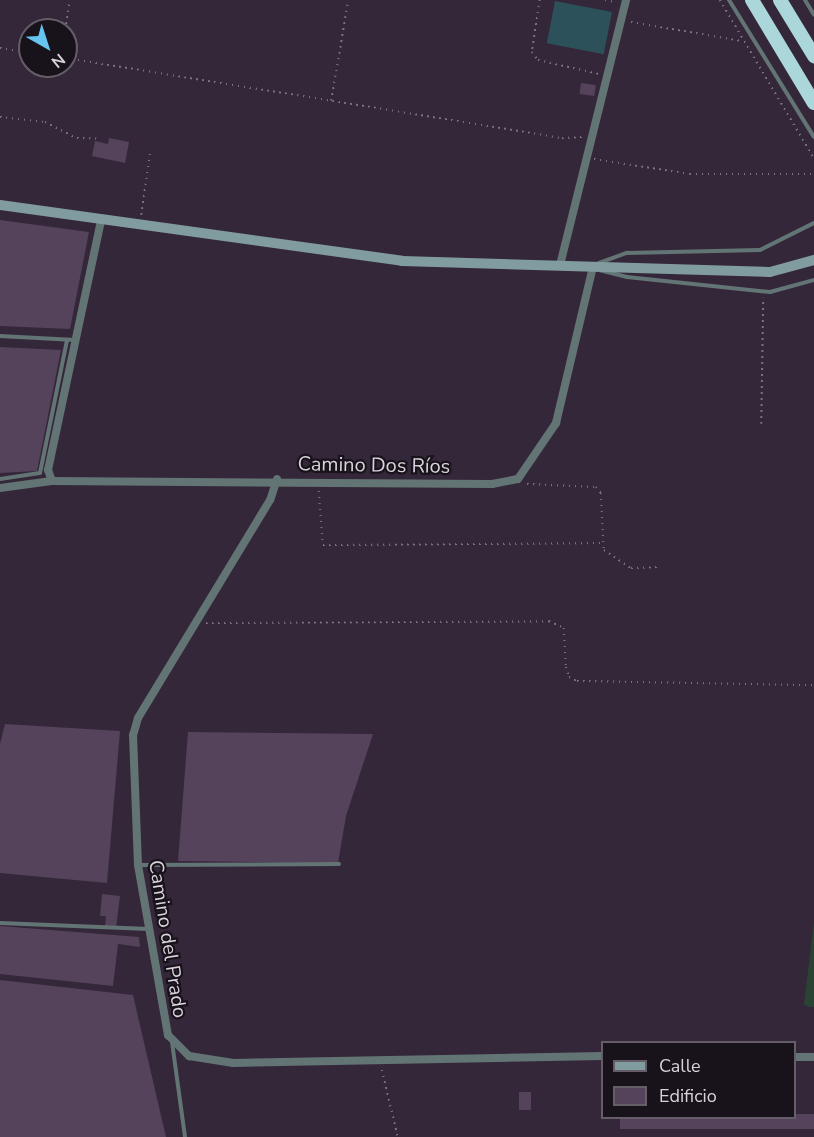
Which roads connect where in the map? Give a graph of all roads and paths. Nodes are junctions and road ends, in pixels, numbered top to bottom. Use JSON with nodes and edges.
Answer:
{"nodes":[{"id":1,"x":70,"y":0,"type":"edge"},
{"id":2,"x":348,"y":0,"type":"edge"},
{"id":3,"x":540,"y":0,"type":"edge"},
{"id":4,"x":605,"y":0,"type":"edge"},
{"id":5,"x":620,"y":0,"type":"edge"},
{"id":6,"x":626,"y":0,"type":"edge"},
{"id":7,"x":720,"y":0,"type":"edge"},
{"id":8,"x":729,"y":0,"type":"edge"},
{"id":9,"x":752,"y":0,"type":"edge"},
{"id":10,"x":780,"y":0,"type":"edge"},
{"id":11,"x":805,"y":0,"type":"edge"},
{"id":12,"x":814,"y":15,"type":"edge"},
{"id":13,"x":67,"y":18,"type":"edge"},
{"id":14,"x":621,"y":20,"type":"junction"},
{"id":15,"x":742,"y":41,"type":"junction"},
{"id":16,"x":0,"y":48,"type":"edge"},
{"id":17,"x":18,"y":51,"type":"edge"},
{"id":18,"x":814,"y":56,"type":"edge"},
{"id":19,"x":78,"y":60,"type":"edge"},
{"id":20,"x":599,"y":80,"type":"dead end"},
{"id":21,"x":331,"y":102,"type":"junction"},
{"id":22,"x":814,"y":103,"type":"edge"},
{"id":23,"x":0,"y":117,"type":"edge"},
{"id":24,"x":587,"y":134,"type":"dead end"},
{"id":25,"x":814,"y":137,"type":"edge"},
{"id":26,"x":100,"y":139,"type":"dead end"},
{"id":27,"x":150,"y":152,"type":"dead end"},
{"id":28,"x":587,"y":158,"type":"junction"},
{"id":29,"x":814,"y":158,"type":"edge"},
{"id":30,"x":814,"y":174,"type":"edge"},
{"id":31,"x":0,"y":205,"type":"edge"},
{"id":32,"x":101,"y":220,"type":"junction"},
{"id":33,"x":814,"y":223,"type":"edge"},
{"id":34,"x":140,"y":225,"type":"junction"},
{"id":35,"x":814,"y":260,"type":"edge"},
{"id":36,"x":560,"y":265,"type":"junction"},
{"id":37,"x":592,"y":266,"type":"junction"},
{"id":38,"x":814,"y":280,"type":"edge"},
{"id":39,"x":763,"y":291,"type":"junction"},
{"id":40,"x":0,"y":336,"type":"edge"},
{"id":41,"x":67,"y":340,"type":"junction"},
{"id":42,"x":76,"y":340,"type":"junction"},
{"id":43,"x":761,"y":424,"type":"dead end"},
{"id":44,"x":0,"y":479,"type":"edge"},
{"id":45,"x":277,"y":479,"type":"junction"},
{"id":46,"x":52,"y":481,"type":"junction"},
{"id":47,"x":319,"y":481,"type":"junction"},
{"id":48,"x":510,"y":482,"type":"junction"},
{"id":49,"x":0,"y":488,"type":"edge"},
{"id":50,"x":602,"y":543,"type":"junction"},
{"id":51,"x":659,"y":567,"type":"dead end"},
{"id":52,"x":196,"y":623,"type":"junction"},
{"id":53,"x":814,"y":685,"type":"edge"},
{"id":54,"x":339,"y":864,"type":"dead end"},
{"id":55,"x":138,"y":865,"type":"junction"},
{"id":56,"x":0,"y":923,"type":"edge"},
{"id":57,"x":152,"y":929,"type":"junction"},
{"id":58,"x":172,"y":1042,"type":"junction"},
{"id":59,"x":601,"y":1056,"type":"edge"},
{"id":60,"x":796,"y":1057,"type":"edge"},
{"id":61,"x":814,"y":1057,"type":"edge"},
{"id":62,"x":380,"y":1060,"type":"junction"},
{"id":63,"x":185,"y":1137,"type":"edge"},
{"id":64,"x":398,"y":1137,"type":"edge"}],
"edges":[{"from":1,"to":13,"type":"path"},
{"from":2,"to":21,"type":"path"},
{"from":3,"to":20,"type":"path"},
{"from":4,"to":5,"type":"path"},
{"from":6,"to":14,"type":"street"},
{"from":7,"to":15,"type":"path"},
{"from":8,"to":25,"type":"lane"},
{"from":9,"to":22,"type":"highway"},
{"from":10,"to":18,"type":"highway"},
{"from":11,"to":12,"type":"lane"},
{"from":14,"to":15,"type":"path"},
{"from":14,"to":28,"type":"street"},
{"from":15,"to":29,"type":"path"},
{"from":16,"to":17,"type":"path"},
{"from":19,"to":21,"type":"path"},
{"from":21,"to":24,"type":"path"},
{"from":23,"to":26,"type":"path"},
{"from":27,"to":34,"type":"path"},
{"from":28,"to":30,"type":"path"},
{"from":28,"to":36,"type":"street"},
{"from":31,"to":32,"type":"main road"},
{"from":32,"to":34,"type":"main road"},
{"from":32,"to":42,"type":"street"},
{"from":33,"to":37,"type":"lane"},
{"from":34,"to":36,"type":"main road"},
{"from":35,"to":37,"type":"main road"},
{"from":36,"to":37,"type":"main road"},
{"from":37,"to":39,"type":"lane"},
{"from":37,"to":48,"type":"street"},
{"from":38,"to":39,"type":"lane"},
{"from":39,"to":43,"type":"path"},
{"from":40,"to":41,"type":"lane"},
{"from":41,"to":42,"type":"lane"},
{"from":41,"to":44,"type":"lane"},
{"from":42,"to":46,"type":"street"},
{"from":45,"to":46,"type":"street","name":"Camino Dos Ríos"},
{"from":45,"to":47,"type":"street","name":"Camino Dos Ríos"},
{"from":45,"to":52,"type":"street","name":"Camino del Prado"},
{"from":46,"to":49,"type":"street","name":"Camino Dos Ríos"},
{"from":47,"to":48,"type":"street","name":"Camino Dos Ríos"},
{"from":47,"to":50,"type":"path"},
{"from":48,"to":50,"type":"path"},
{"from":50,"to":51,"type":"path"},
{"from":52,"to":53,"type":"path"},
{"from":52,"to":55,"type":"street","name":"Camino del Prado"},
{"from":54,"to":55,"type":"lane"},
{"from":55,"to":57,"type":"street","name":"Camino del Prado"},
{"from":56,"to":57,"type":"lane"},
{"from":57,"to":58,"type":"street","name":"Camino del Prado"},
{"from":58,"to":62,"type":"street","name":"Camino del Prado"},
{"from":58,"to":63,"type":"lane"},
{"from":59,"to":62,"type":"street","name":"Camino del Prado"},
{"from":60,"to":61,"type":"street"},
{"from":62,"to":64,"type":"path"}]}
